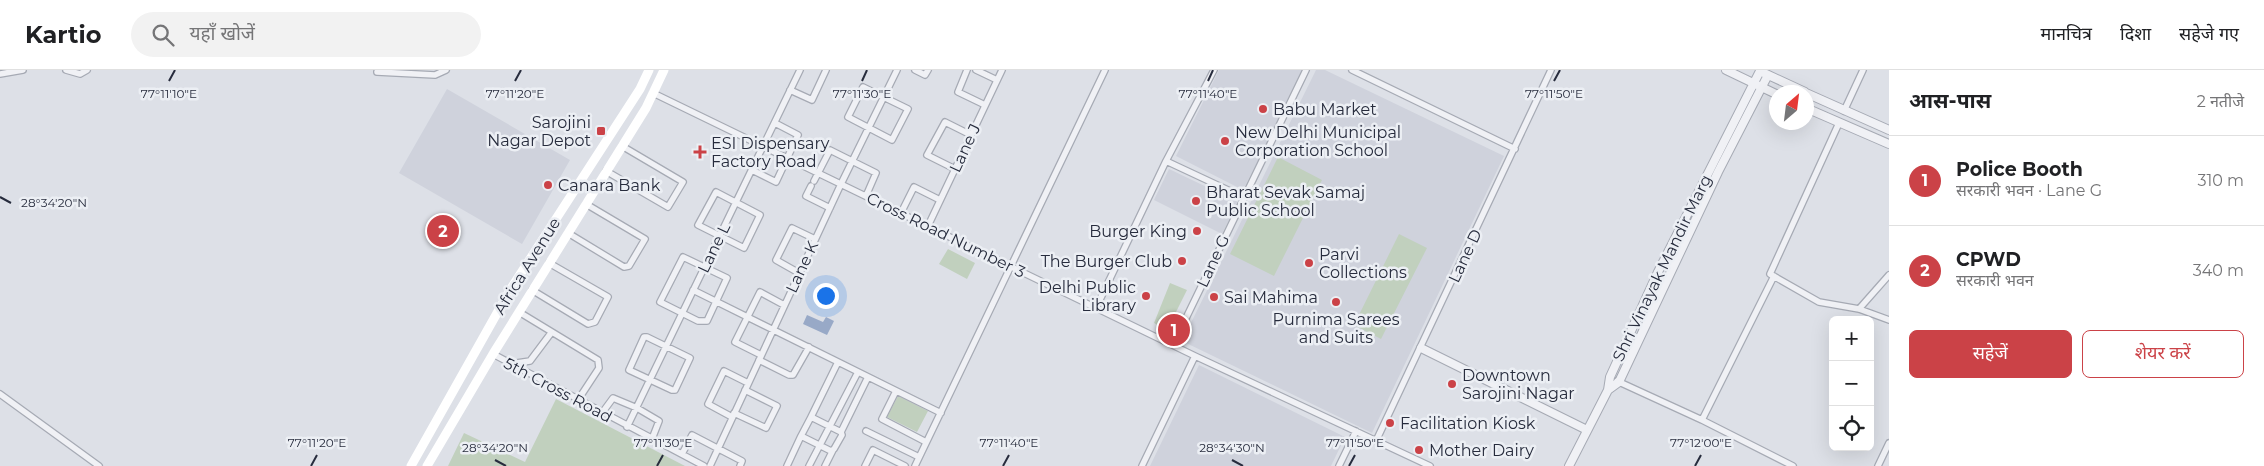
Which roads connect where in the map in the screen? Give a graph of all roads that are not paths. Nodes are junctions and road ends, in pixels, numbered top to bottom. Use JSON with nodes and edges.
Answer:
{"nodes":[{"id":1,"x":22,"y":70,"type":"edge"},
{"id":2,"x":66,"y":70,"type":"edge"},
{"id":3,"x":87,"y":70,"type":"edge"},
{"id":4,"x":446,"y":70,"type":"edge"},
{"id":5,"x":649,"y":70,"type":"edge"},
{"id":6,"x":664,"y":70,"type":"edge"},
{"id":7,"x":800,"y":70,"type":"edge"},
{"id":8,"x":826,"y":70,"type":"edge"},
{"id":9,"x":898,"y":70,"type":"edge"},
{"id":10,"x":915,"y":70,"type":"edge"},
{"id":11,"x":928,"y":70,"type":"edge"},
{"id":12,"x":967,"y":70,"type":"edge"},
{"id":13,"x":976,"y":70,"type":"edge"},
{"id":14,"x":1002,"y":70,"type":"edge"},
{"id":15,"x":1105,"y":70,"type":"edge"},
{"id":16,"x":1214,"y":70,"type":"edge"},
{"id":17,"x":1306,"y":70,"type":"edge"},
{"id":18,"x":1352,"y":70,"type":"edge"},
{"id":19,"x":1552,"y":70,"type":"edge"},
{"id":20,"x":1726,"y":70,"type":"edge"},
{"id":21,"x":1759,"y":70,"type":"edge"},
{"id":22,"x":1863,"y":70,"type":"edge"},
{"id":23,"x":377,"y":72,"type":"dead end"},
{"id":24,"x":0,"y":74,"type":"edge"},
{"id":25,"x":1768,"y":75,"type":"junction"},
{"id":26,"x":997,"y":80,"type":"junction"},
{"id":27,"x":1753,"y":83,"type":"junction"},
{"id":28,"x":1789,"y":85,"type":"edge"},
{"id":29,"x":1761,"y":87,"type":"junction"},
{"id":30,"x":790,"y":90,"type":"junction"},
{"id":31,"x":1769,"y":91,"type":"edge"},
{"id":32,"x":653,"y":93,"type":"junction"},
{"id":33,"x":884,"y":96,"type":"junction"},
{"id":34,"x":1814,"y":97,"type":"edge"},
{"id":35,"x":985,"y":105,"type":"junction"},
{"id":36,"x":1844,"y":111,"type":"junction"},
{"id":37,"x":1814,"y":112,"type":"edge"},
{"id":38,"x":774,"y":123,"type":"junction"},
{"id":39,"x":1839,"y":124,"type":"junction"},
{"id":40,"x":869,"y":128,"type":"junction"},
{"id":41,"x":1889,"y":130,"type":"edge"},
{"id":42,"x":971,"y":135,"type":"junction"},
{"id":43,"x":1889,"y":144,"type":"edge"},
{"id":44,"x":622,"y":146,"type":"junction"},
{"id":45,"x":763,"y":146,"type":"junction"},
{"id":46,"x":1515,"y":149,"type":"junction"},
{"id":47,"x":787,"y":158,"type":"junction"},
{"id":48,"x":853,"y":161,"type":"junction"},
{"id":49,"x":1166,"y":161,"type":"junction"},
{"id":50,"x":955,"y":169,"type":"junction"},
{"id":51,"x":752,"y":170,"type":"junction"},
{"id":52,"x":606,"y":171,"type":"junction"},
{"id":53,"x":818,"y":173,"type":"junction"},
{"id":54,"x":841,"y":184,"type":"junction"},
{"id":55,"x":866,"y":196,"type":"junction"},
{"id":56,"x":1243,"y":197,"type":"junction"},
{"id":57,"x":940,"y":200,"type":"junction"},
{"id":58,"x":736,"y":202,"type":"junction"},
{"id":59,"x":586,"y":204,"type":"junction"},
{"id":60,"x":830,"y":208,"type":"junction"},
{"id":61,"x":900,"y":213,"type":"junction"},
{"id":62,"x":928,"y":226,"type":"junction"},
{"id":63,"x":568,"y":233,"type":"junction"},
{"id":64,"x":720,"y":236,"type":"junction"},
{"id":65,"x":815,"y":240,"type":"junction"},
{"id":66,"x":549,"y":263,"type":"junction"},
{"id":67,"x":1011,"y":266,"type":"junction"},
{"id":68,"x":705,"y":267,"type":"junction"},
{"id":69,"x":799,"y":273,"type":"junction"},
{"id":70,"x":1889,"y":275,"type":"edge"},
{"id":71,"x":1774,"y":276,"type":"junction"},
{"id":72,"x":532,"y":290,"type":"junction"},
{"id":73,"x":693,"y":290,"type":"junction"},
{"id":74,"x":717,"y":301,"type":"junction"},
{"id":75,"x":784,"y":305,"type":"junction"},
{"id":76,"x":1096,"y":308,"type":"junction"},
{"id":77,"x":1859,"y":309,"type":"junction"},
{"id":78,"x":518,"y":312,"type":"junction"},
{"id":79,"x":683,"y":313,"type":"junction"},
{"id":80,"x":748,"y":316,"type":"junction"},
{"id":81,"x":1889,"y":320,"type":"edge"},
{"id":82,"x":773,"y":329,"type":"junction"},
{"id":83,"x":551,"y":333,"type":"junction"},
{"id":84,"x":1173,"y":345,"type":"junction"},
{"id":85,"x":666,"y":346,"type":"junction"},
{"id":86,"x":809,"y":347,"type":"junction"},
{"id":87,"x":1421,"y":348,"type":"junction"},
{"id":88,"x":492,"y":354,"type":"junction"},
{"id":89,"x":1196,"y":356,"type":"junction"},
{"id":90,"x":760,"y":358,"type":"junction"},
{"id":91,"x":838,"y":362,"type":"junction"},
{"id":92,"x":510,"y":364,"type":"junction"},
{"id":93,"x":858,"y":372,"type":"junction"},
{"id":94,"x":868,"y":377,"type":"junction"},
{"id":95,"x":1610,"y":377,"type":"junction"},
{"id":96,"x":650,"y":381,"type":"junction"},
{"id":97,"x":1619,"y":382,"type":"junction"},
{"id":98,"x":748,"y":383,"type":"junction"},
{"id":99,"x":745,"y":390,"type":"junction"},
{"id":100,"x":1608,"y":390,"type":"junction"},
{"id":101,"x":896,"y":391,"type":"junction"},
{"id":102,"x":0,"y":394,"type":"edge"},
{"id":103,"x":578,"y":400,"type":"junction"},
{"id":104,"x":637,"y":408,"type":"junction"},
{"id":105,"x":602,"y":413,"type":"junction"},
{"id":106,"x":941,"y":413,"type":"junction"},
{"id":107,"x":733,"y":415,"type":"junction"},
{"id":108,"x":811,"y":417,"type":"junction"},
{"id":109,"x":1702,"y":420,"type":"junction"},
{"id":110,"x":627,"y":427,"type":"junction"},
{"id":111,"x":830,"y":427,"type":"junction"},
{"id":112,"x":866,"y":430,"type":"dead end"},
{"id":113,"x":1587,"y":430,"type":"junction"},
{"id":114,"x":1356,"y":431,"type":"junction"},
{"id":115,"x":840,"y":432,"type":"junction"},
{"id":116,"x":801,"y":436,"type":"junction"},
{"id":117,"x":652,"y":439,"type":"junction"},
{"id":118,"x":1376,"y":441,"type":"junction"},
{"id":119,"x":926,"y":442,"type":"junction"},
{"id":120,"x":1889,"y":443,"type":"edge"},
{"id":121,"x":820,"y":446,"type":"junction"},
{"id":122,"x":718,"y":448,"type":"junction"},
{"id":123,"x":833,"y":450,"type":"junction"},
{"id":124,"x":682,"y":454,"type":"junction"},
{"id":125,"x":919,"y":457,"type":"junction"},
{"id":126,"x":99,"y":466,"type":"edge"},
{"id":127,"x":411,"y":466,"type":"edge"},
{"id":128,"x":427,"y":466,"type":"edge"},
{"id":129,"x":704,"y":466,"type":"edge"},
{"id":130,"x":710,"y":466,"type":"edge"},
{"id":131,"x":740,"y":466,"type":"edge"},
{"id":132,"x":787,"y":466,"type":"edge"},
{"id":133,"x":809,"y":466,"type":"edge"},
{"id":134,"x":825,"y":466,"type":"edge"},
{"id":135,"x":865,"y":466,"type":"edge"},
{"id":136,"x":905,"y":466,"type":"edge"},
{"id":137,"x":915,"y":466,"type":"edge"},
{"id":138,"x":1142,"y":466,"type":"edge"},
{"id":139,"x":1339,"y":466,"type":"edge"},
{"id":140,"x":1430,"y":466,"type":"edge"},
{"id":141,"x":1569,"y":466,"type":"edge"},
{"id":142,"x":1793,"y":466,"type":"edge"},
{"id":143,"x":1878,"y":466,"type":"edge"}],
"edges":[{"from":1,"to":24,"type":"street"},
{"from":2,"to":3,"type":"street"},
{"from":4,"to":23,"type":"street"},
{"from":5,"to":127,"type":"main road","name":"Africa Avenue"},
{"from":6,"to":32,"type":"main road","name":"Africa Avenue"},
{"from":7,"to":30,"type":"street","name":"Lane L"},
{"from":8,"to":30,"type":"street"},
{"from":9,"to":33,"type":"street","name":"Lane K"},
{"from":10,"to":11,"type":"street"},
{"from":12,"to":35,"type":"street"},
{"from":13,"to":26,"type":"street"},
{"from":14,"to":26,"type":"street","name":"Lane J"},
{"from":15,"to":67,"type":"street"},
{"from":16,"to":49,"type":"street"},
{"from":17,"to":56,"type":"street","name":"Lane G"},
{"from":18,"to":46,"type":"street"},
{"from":19,"to":46,"type":"street","name":"Lane D"},
{"from":20,"to":27,"type":"street"},
{"from":21,"to":25,"type":"street"},
{"from":21,"to":27,"type":"street","name":"Shri Vinayak Mandir Marg"},
{"from":22,"to":36,"type":"street"},
{"from":25,"to":28,"type":"street"},
{"from":25,"to":29,"type":"street"},
{"from":26,"to":35,"type":"street","name":"Lane J"},
{"from":27,"to":29,"type":"street"},
{"from":27,"to":95,"type":"street","name":"Shri Vinayak Mandir Marg"},
{"from":29,"to":31,"type":"street"},
{"from":29,"to":97,"type":"street"},
{"from":30,"to":38,"type":"street","name":"Lane L"},
{"from":32,"to":44,"type":"main road","name":"Africa Avenue"},
{"from":32,"to":45,"type":"street","name":"Cross Road Number 3"},
{"from":33,"to":40,"type":"street","name":"Lane K"},
{"from":33,"to":40,"type":"street"},
{"from":33,"to":40,"type":"street"},
{"from":34,"to":36,"type":"street"},
{"from":35,"to":42,"type":"street","name":"Lane J"},
{"from":36,"to":41,"type":"street"},
{"from":37,"to":39,"type":"street"},
{"from":38,"to":45,"type":"street","name":"Lane L"},
{"from":38,"to":47,"type":"street"},
{"from":39,"to":43,"type":"street"},
{"from":39,"to":71,"type":"street"},
{"from":40,"to":48,"type":"street","name":"Lane K"},
{"from":42,"to":50,"type":"street","name":"Lane J"},
{"from":42,"to":50,"type":"street"},
{"from":44,"to":52,"type":"main road","name":"Africa Avenue"},
{"from":44,"to":52,"type":"street"},
{"from":45,"to":47,"type":"street","name":"Cross Road Number 3"},
{"from":45,"to":51,"type":"street","name":"Lane L"},
{"from":46,"to":87,"type":"street","name":"Lane D"},
{"from":47,"to":51,"type":"street"},
{"from":47,"to":53,"type":"street","name":"Cross Road Number 3"},
{"from":48,"to":53,"type":"street"},
{"from":48,"to":54,"type":"street","name":"Lane K"},
{"from":48,"to":55,"type":"street"},
{"from":49,"to":56,"type":"street"},
{"from":49,"to":76,"type":"street"},
{"from":50,"to":57,"type":"street","name":"Lane J"},
{"from":51,"to":58,"type":"street","name":"Lane L"},
{"from":52,"to":59,"type":"main road","name":"Africa Avenue"},
{"from":53,"to":54,"type":"street","name":"Cross Road Number 3"},
{"from":53,"to":60,"type":"street"},
{"from":54,"to":55,"type":"street","name":"Cross Road Number 3"},
{"from":54,"to":60,"type":"street","name":"Lane K"},
{"from":55,"to":61,"type":"street","name":"Cross Road Number 3"},
{"from":56,"to":84,"type":"street","name":"Lane G"},
{"from":57,"to":61,"type":"street"},
{"from":57,"to":62,"type":"street","name":"Lane J"},
{"from":58,"to":64,"type":"street","name":"Lane L"},
{"from":58,"to":64,"type":"street"},
{"from":58,"to":64,"type":"street"},
{"from":59,"to":63,"type":"main road","name":"Africa Avenue"},
{"from":59,"to":63,"type":"street"},
{"from":60,"to":65,"type":"street","name":"Lane K"},
{"from":61,"to":62,"type":"street","name":"Cross Road Number 3"},
{"from":62,"to":67,"type":"street","name":"Cross Road Number 3"},
{"from":63,"to":66,"type":"main road","name":"Africa Avenue"},
{"from":64,"to":68,"type":"street","name":"Lane L"},
{"from":65,"to":69,"type":"street","name":"Lane K"},
{"from":65,"to":69,"type":"street"},
{"from":66,"to":72,"type":"main road","name":"Africa Avenue"},
{"from":66,"to":72,"type":"street"},
{"from":67,"to":76,"type":"street","name":"Cross Road Number 3"},
{"from":67,"to":106,"type":"street"},
{"from":68,"to":73,"type":"street","name":"Lane L"},
{"from":68,"to":74,"type":"street"},
{"from":68,"to":79,"type":"street"},
{"from":69,"to":75,"type":"street","name":"Lane K"},
{"from":70,"to":77,"type":"street"},
{"from":71,"to":77,"type":"street"},
{"from":71,"to":109,"type":"street"},
{"from":72,"to":78,"type":"main road","name":"Africa Avenue"},
{"from":73,"to":74,"type":"street"},
{"from":73,"to":79,"type":"street","name":"Lane L"},
{"from":74,"to":79,"type":"street"},
{"from":74,"to":80,"type":"street"},
{"from":75,"to":80,"type":"street"},
{"from":75,"to":82,"type":"street","name":"Lane K"},
{"from":76,"to":84,"type":"street","name":"Cross Road Number 3"},
{"from":77,"to":81,"type":"street"},
{"from":78,"to":83,"type":"street"},
{"from":78,"to":88,"type":"main road","name":"Africa Avenue"},
{"from":79,"to":85,"type":"street","name":"Lane L"},
{"from":80,"to":82,"type":"street"},
{"from":80,"to":90,"type":"street"},
{"from":82,"to":86,"type":"street"},
{"from":82,"to":90,"type":"street","name":"Lane K"},
{"from":83,"to":92,"type":"street"},
{"from":83,"to":103,"type":"street"},
{"from":84,"to":89,"type":"street","name":"Cross Road Number 3"},
{"from":85,"to":96,"type":"street","name":"Lane L"},
{"from":85,"to":96,"type":"street"},
{"from":85,"to":96,"type":"street"},
{"from":86,"to":90,"type":"street"},
{"from":86,"to":91,"type":"street"},
{"from":87,"to":113,"type":"street"},
{"from":87,"to":118,"type":"street","name":"Lane D"},
{"from":88,"to":92,"type":"street","name":"5th Cross Road"},
{"from":88,"to":128,"type":"main road","name":"Africa Avenue"},
{"from":89,"to":114,"type":"street","name":"Cross Road Number 3"},
{"from":89,"to":138,"type":"street"},
{"from":90,"to":98,"type":"street","name":"Lane K"},
{"from":91,"to":93,"type":"street"},
{"from":91,"to":108,"type":"street"},
{"from":92,"to":103,"type":"street","name":"5th Cross Road"},
{"from":93,"to":94,"type":"street"},
{"from":93,"to":111,"type":"street"},
{"from":94,"to":101,"type":"street"},
{"from":94,"to":115,"type":"street"},
{"from":95,"to":97,"type":"street"},
{"from":95,"to":100,"type":"street","name":"Shri Vinayak Mandir Marg"},
{"from":96,"to":104,"type":"street","name":"Lane L"},
{"from":97,"to":100,"type":"street"},
{"from":97,"to":109,"type":"street"},
{"from":98,"to":99,"type":"street","name":"Lane K"},
{"from":98,"to":107,"type":"street"},
{"from":99,"to":107,"type":"street","name":"Lane K"},
{"from":99,"to":107,"type":"street"},
{"from":100,"to":113,"type":"street","name":"Shri Vinayak Mandir Marg"},
{"from":101,"to":106,"type":"street"},
{"from":101,"to":119,"type":"street"},
{"from":102,"to":126,"type":"street"},
{"from":103,"to":105,"type":"street","name":"5th Cross Road"},
{"from":104,"to":105,"type":"street"},
{"from":104,"to":110,"type":"street","name":"Lane L"},
{"from":104,"to":117,"type":"street"},
{"from":105,"to":110,"type":"street","name":"5th Cross Road"},
{"from":106,"to":119,"type":"street"},
{"from":107,"to":122,"type":"street","name":"Lane K"},
{"from":108,"to":111,"type":"street"},
{"from":108,"to":116,"type":"street"},
{"from":109,"to":142,"type":"street"},
{"from":110,"to":117,"type":"street","name":"5th Cross Road"},
{"from":111,"to":115,"type":"street"},
{"from":111,"to":121,"type":"street"},
{"from":112,"to":125,"type":"street"},
{"from":113,"to":141,"type":"street","name":"Shri Vinayak Mandir Marg"},
{"from":114,"to":118,"type":"street","name":"Cross Road Number 3"},
{"from":114,"to":139,"type":"street"},
{"from":115,"to":123,"type":"street"},
{"from":116,"to":121,"type":"street"},
{"from":116,"to":132,"type":"street"},
{"from":117,"to":124,"type":"street","name":"5th Cross Road"},
{"from":118,"to":140,"type":"street","name":"Cross Road Number 3"},
{"from":119,"to":125,"type":"street"},
{"from":120,"to":143,"type":"street"},
{"from":121,"to":123,"type":"street"},
{"from":121,"to":133,"type":"street"},
{"from":122,"to":124,"type":"street"},
{"from":122,"to":130,"type":"street","name":"Lane K"},
{"from":122,"to":131,"type":"street"},
{"from":123,"to":134,"type":"street"},
{"from":124,"to":129,"type":"street","name":"5th Cross Road"},
{"from":125,"to":137,"type":"street"},
{"from":135,"to":136,"type":"street"}]}
